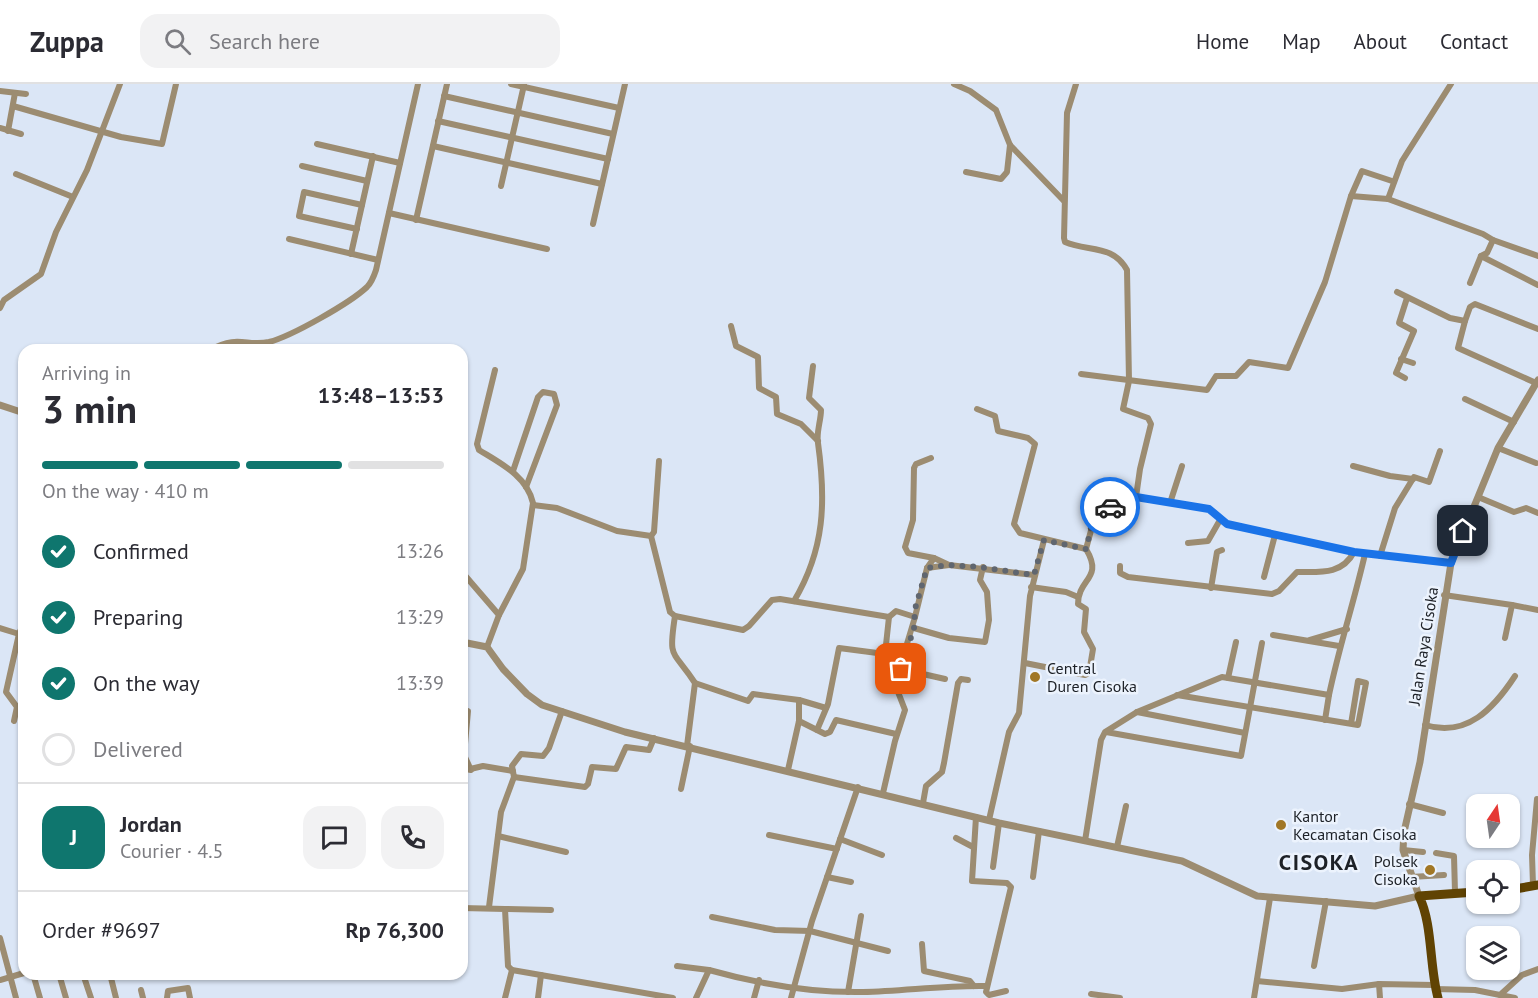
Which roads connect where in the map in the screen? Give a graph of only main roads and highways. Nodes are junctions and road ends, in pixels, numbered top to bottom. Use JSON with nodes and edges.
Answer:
{"nodes":[{"id":1,"x":1536,"y":885,"type":"edge"},
{"id":2,"x":1520,"y":888,"type":"edge"},
{"id":3,"x":1466,"y":892,"type":"edge"},
{"id":4,"x":1436,"y":991,"type":"edge"}],
"edges":[{"from":1,"to":2,"type":"main road"},
{"from":3,"to":4,"type":"main road"}]}
